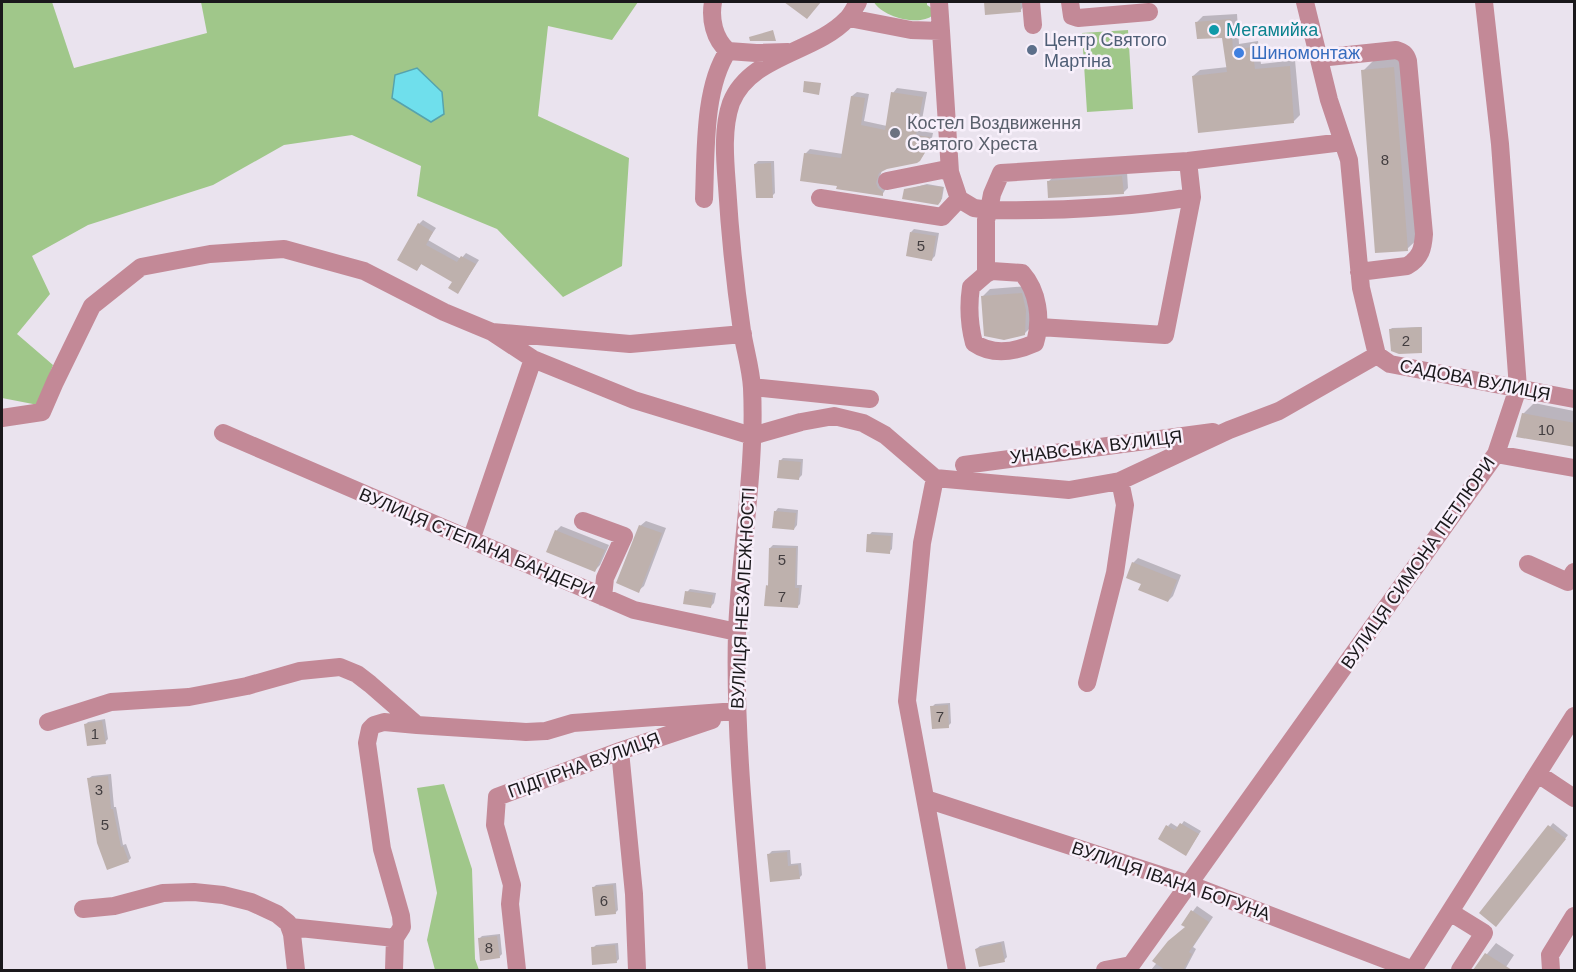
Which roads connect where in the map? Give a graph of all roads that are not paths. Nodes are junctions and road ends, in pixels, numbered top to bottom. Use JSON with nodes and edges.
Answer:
{"nodes":[{"id":1,"x":713,"y":2,"type":"edge"},
{"id":2,"x":858,"y":2,"type":"edge"},
{"id":3,"x":939,"y":2,"type":"edge"},
{"id":4,"x":1031,"y":2,"type":"edge"},
{"id":5,"x":1070,"y":2,"type":"edge"},
{"id":6,"x":1305,"y":2,"type":"edge"},
{"id":7,"x":1484,"y":2,"type":"edge"},
{"id":8,"x":1149,"y":12,"type":"dead end"},
{"id":9,"x":849,"y":18,"type":"junction"},
{"id":10,"x":1033,"y":25,"type":"dead end"},
{"id":11,"x":941,"y":31,"type":"junction"},
{"id":12,"x":728,"y":51,"type":"junction"},
{"id":13,"x":796,"y":51,"type":"junction"},
{"id":14,"x":1319,"y":58,"type":"junction"},
{"id":15,"x":1343,"y":142,"type":"junction"},
{"id":16,"x":1188,"y":161,"type":"junction"},
{"id":17,"x":950,"y":172,"type":"junction"},
{"id":18,"x":887,"y":181,"type":"dead end"},
{"id":19,"x":1192,"y":197,"type":"junction"},
{"id":20,"x":820,"y":198,"type":"dead end"},
{"id":21,"x":704,"y":199,"type":"dead end"},
{"id":22,"x":958,"y":200,"type":"junction"},
{"id":23,"x":989,"y":210,"type":"junction"},
{"id":24,"x":1359,"y":272,"type":"junction"},
{"id":25,"x":986,"y":274,"type":"junction"},
{"id":26,"x":1039,"y":327,"type":"junction"},
{"id":27,"x":492,"y":332,"type":"junction"},
{"id":28,"x":743,"y":334,"type":"junction"},
{"id":29,"x":1377,"y":355,"type":"junction"},
{"id":30,"x":533,"y":359,"type":"junction"},
{"id":31,"x":752,"y":387,"type":"junction"},
{"id":32,"x":1518,"y":388,"type":"junction"},
{"id":33,"x":870,"y":399,"type":"dead end"},
{"id":34,"x":1575,"y":399,"type":"edge"},
{"id":35,"x":2,"y":418,"type":"edge"},
{"id":36,"x":1229,"y":430,"type":"junction"},
{"id":37,"x":223,"y":432,"type":"dead end"},
{"id":38,"x":752,"y":436,"type":"junction"},
{"id":39,"x":1496,"y":454,"type":"junction"},
{"id":40,"x":964,"y":465,"type":"dead end"},
{"id":41,"x":1575,"y":468,"type":"edge"},
{"id":42,"x":935,"y":478,"type":"junction"},
{"id":43,"x":1120,"y":481,"type":"junction"},
{"id":44,"x":583,"y":521,"type":"dead end"},
{"id":45,"x":471,"y":540,"type":"junction"},
{"id":46,"x":1528,"y":564,"type":"dead end"},
{"id":47,"x":1575,"y":572,"type":"edge"},
{"id":48,"x":603,"y":597,"type":"junction"},
{"id":49,"x":737,"y":632,"type":"junction"},
{"id":50,"x":1087,"y":683,"type":"dead end"},
{"id":51,"x":736,"y":711,"type":"junction"},
{"id":52,"x":1575,"y":716,"type":"edge"},
{"id":53,"x":48,"y":722,"type":"dead end"},
{"id":54,"x":417,"y":725,"type":"junction"},
{"id":55,"x":620,"y":751,"type":"junction"},
{"id":56,"x":1538,"y":774,"type":"junction"},
{"id":57,"x":1575,"y":798,"type":"edge"},
{"id":58,"x":926,"y":800,"type":"junction"},
{"id":59,"x":1188,"y":884,"type":"junction"},
{"id":60,"x":83,"y":909,"type":"dead end"},
{"id":61,"x":1450,"y":912,"type":"junction"},
{"id":62,"x":1575,"y":916,"type":"edge"},
{"id":63,"x":290,"y":927,"type":"junction"},
{"id":64,"x":395,"y":938,"type":"junction"},
{"id":65,"x":296,"y":970,"type":"edge"},
{"id":66,"x":394,"y":970,"type":"edge"},
{"id":67,"x":517,"y":970,"type":"edge"},
{"id":68,"x":637,"y":970,"type":"edge"},
{"id":69,"x":757,"y":970,"type":"edge"},
{"id":70,"x":957,"y":970,"type":"edge"},
{"id":71,"x":1105,"y":970,"type":"edge"},
{"id":72,"x":1413,"y":970,"type":"edge"},
{"id":73,"x":1460,"y":970,"type":"edge"},
{"id":74,"x":1551,"y":970,"type":"edge"}],
"edges":[{"from":1,"to":12,"type":"street"},
{"from":2,"to":9,"type":"street"},
{"from":3,"to":11,"type":"street"},
{"from":4,"to":10,"type":"street"},
{"from":5,"to":8,"type":"street"},
{"from":6,"to":14,"type":"street"},
{"from":7,"to":32,"type":"street","name":"ВУЛИЦЯ СИМОНА ПЕТЛЮРИ"},
{"from":9,"to":11,"type":"street"},
{"from":9,"to":13,"type":"street","name":"ВУЛИЦЯ НЕЗАЛЕЖНОСТІ"},
{"from":11,"to":17,"type":"street"},
{"from":12,"to":13,"type":"street"},
{"from":12,"to":21,"type":"street"},
{"from":13,"to":28,"type":"street","name":"ВУЛИЦЯ НЕЗАЛЕЖНОСТІ"},
{"from":14,"to":15,"type":"street"},
{"from":14,"to":24,"type":"street"},
{"from":15,"to":16,"type":"street"},
{"from":15,"to":24,"type":"street"},
{"from":16,"to":19,"type":"street"},
{"from":16,"to":23,"type":"street"},
{"from":17,"to":18,"type":"street"},
{"from":17,"to":22,"type":"street"},
{"from":19,"to":23,"type":"street"},
{"from":19,"to":26,"type":"street"},
{"from":20,"to":22,"type":"street"},
{"from":22,"to":23,"type":"street"},
{"from":23,"to":25,"type":"street"},
{"from":24,"to":29,"type":"street"},
{"from":25,"to":26,"type":"street"},
{"from":25,"to":26,"type":"street"},
{"from":27,"to":28,"type":"street"},
{"from":27,"to":30,"type":"street"},
{"from":27,"to":35,"type":"street"},
{"from":28,"to":31,"type":"street","name":"ВУЛИЦЯ НЕЗАЛЕЖНОСТІ"},
{"from":29,"to":32,"type":"street","name":"САДОВА ВУЛИЦЯ"},
{"from":29,"to":36,"type":"street","name":"УНАВСЬКА ВУЛИЦЯ"},
{"from":30,"to":38,"type":"street"},
{"from":30,"to":45,"type":"street"},
{"from":31,"to":33,"type":"street"},
{"from":31,"to":38,"type":"street","name":"ВУЛИЦЯ НЕЗАЛЕЖНОСТІ"},
{"from":32,"to":34,"type":"street","name":"САДОВА ВУЛИЦЯ"},
{"from":32,"to":39,"type":"street","name":"ВУЛИЦЯ СИМОНА ПЕТЛЮРИ"},
{"from":36,"to":40,"type":"street","name":"УНАВСЬКА ВУЛИЦЯ"},
{"from":36,"to":43,"type":"street","name":"УНАВСЬКА ВУЛИЦЯ"},
{"from":37,"to":45,"type":"street","name":"ВУЛИЦЯ СТЕПАНА БАНДЕРИ"},
{"from":38,"to":42,"type":"street"},
{"from":38,"to":49,"type":"street","name":"ВУЛИЦЯ НЕЗАЛЕЖНОСТІ"},
{"from":39,"to":41,"type":"street"},
{"from":39,"to":59,"type":"street","name":"ВУЛИЦЯ СИМОНА ПЕТЛЮРИ"},
{"from":42,"to":43,"type":"street","name":"УНАВСЬКА ВУЛИЦЯ"},
{"from":42,"to":58,"type":"street"},
{"from":43,"to":50,"type":"street","name":"УНАВСЬКА ВУЛИЦЯ"},
{"from":44,"to":48,"type":"street"},
{"from":45,"to":48,"type":"street","name":"ВУЛИЦЯ СТЕПАНА БАНДЕРИ"},
{"from":46,"to":47,"type":"street"},
{"from":48,"to":49,"type":"street","name":"ВУЛИЦЯ СТЕПАНА БАНДЕРИ"},
{"from":49,"to":51,"type":"street","name":"ВУЛИЦЯ НЕЗАЛЕЖНОСТІ"},
{"from":51,"to":54,"type":"street"},
{"from":51,"to":55,"type":"street","name":"ПІДГІРНА ВУЛИЦЯ"},
{"from":51,"to":69,"type":"street","name":"ВУЛИЦЯ НЕЗАЛЕЖНОСТІ"},
{"from":52,"to":56,"type":"street"},
{"from":53,"to":54,"type":"street"},
{"from":54,"to":64,"type":"street"},
{"from":55,"to":67,"type":"street","name":"ПІДГІРНА ВУЛИЦЯ"},
{"from":55,"to":68,"type":"street"},
{"from":56,"to":57,"type":"street"},
{"from":56,"to":61,"type":"street"},
{"from":58,"to":59,"type":"street","name":"ВУЛИЦЯ ІВАНА БОГУНА"},
{"from":58,"to":70,"type":"street"},
{"from":59,"to":71,"type":"street","name":"ВУЛИЦЯ СИМОНА ПЕТЛЮРИ"},
{"from":59,"to":72,"type":"street","name":"ВУЛИЦЯ ІВАНА БОГУНА"},
{"from":60,"to":63,"type":"street"},
{"from":61,"to":72,"type":"street"},
{"from":61,"to":73,"type":"street"},
{"from":62,"to":74,"type":"street"},
{"from":63,"to":64,"type":"street"},
{"from":63,"to":65,"type":"street"},
{"from":64,"to":66,"type":"street"}]}
